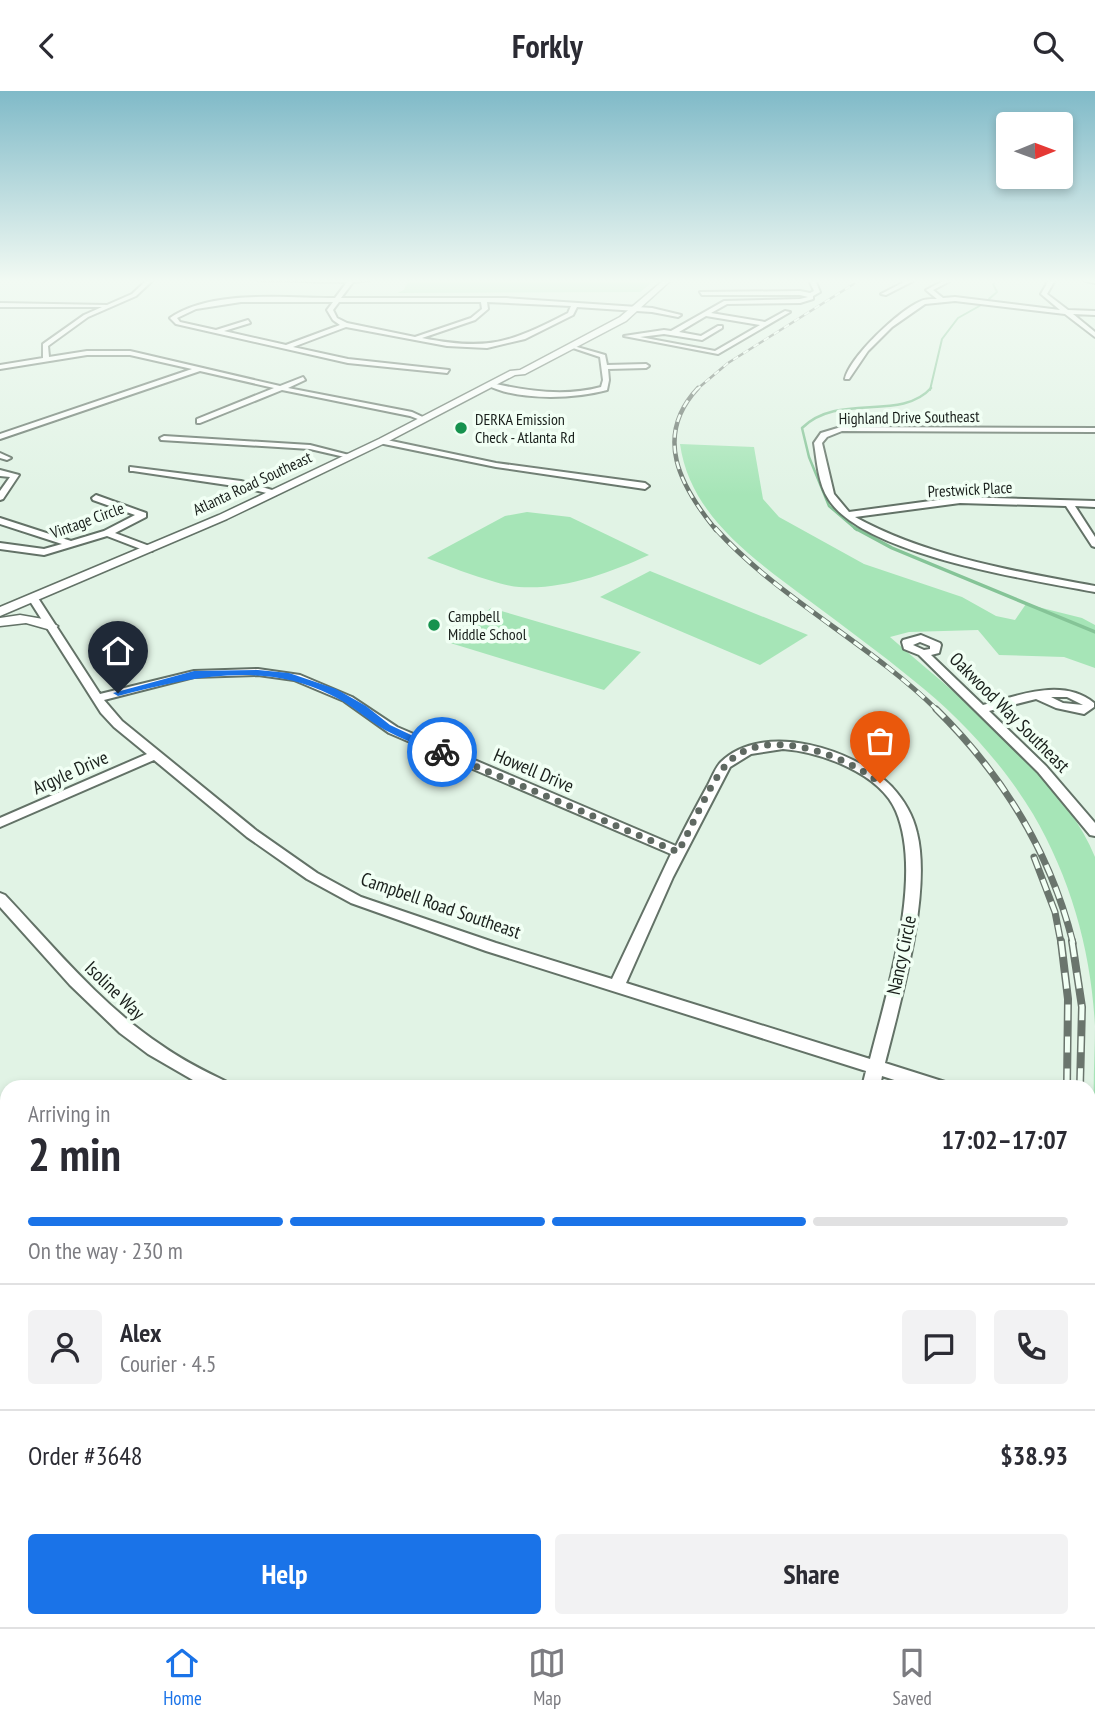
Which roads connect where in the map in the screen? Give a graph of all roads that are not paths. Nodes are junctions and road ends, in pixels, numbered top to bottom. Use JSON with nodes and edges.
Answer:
{"nodes":[{"id":1,"x":45,"y":352,"type":"edge"},
{"id":2,"x":302,"y":352,"type":"edge"},
{"id":3,"x":549,"y":352,"type":"edge"},
{"id":4,"x":561,"y":352,"type":"edge"},
{"id":5,"x":595,"y":352,"type":"edge"},
{"id":6,"x":864,"y":352,"type":"edge"},
{"id":7,"x":46,"y":359,"type":"junction"},
{"id":8,"x":646,"y":366,"type":"dead end"},
{"id":9,"x":0,"y":367,"type":"edge"},
{"id":10,"x":604,"y":367,"type":"junction"},
{"id":11,"x":197,"y":370,"type":"junction"},
{"id":12,"x":447,"y":371,"type":"dead end"},
{"id":13,"x":513,"y":373,"type":"junction"},
{"id":14,"x":847,"y":378,"type":"dead end"},
{"id":15,"x":303,"y":379,"type":"dead end"},
{"id":16,"x":491,"y":385,"type":"junction"},
{"id":17,"x":280,"y":388,"type":"junction"},
{"id":18,"x":423,"y":419,"type":"junction"},
{"id":19,"x":200,"y":421,"type":"dead end"},
{"id":20,"x":1095,"y":430,"type":"edge"},
{"id":21,"x":0,"y":437,"type":"edge"},
{"id":22,"x":164,"y":438,"type":"dead end"},
{"id":23,"x":382,"y":441,"type":"junction"},
{"id":24,"x":349,"y":456,"type":"junction"},
{"id":25,"x":132,"y":469,"type":"dead end"},
{"id":26,"x":0,"y":473,"type":"edge"},
{"id":27,"x":645,"y":486,"type":"dead end"},
{"id":28,"x":275,"y":492,"type":"junction"},
{"id":29,"x":0,"y":497,"type":"edge"},
{"id":30,"x":96,"y":498,"type":"dead end"},
{"id":31,"x":1069,"y":503,"type":"junction"},
{"id":32,"x":1095,"y":505,"type":"edge"},
{"id":33,"x":848,"y":515,"type":"junction"},
{"id":34,"x":0,"y":521,"type":"edge"},
{"id":35,"x":111,"y":531,"type":"junction"},
{"id":36,"x":72,"y":544,"type":"junction"},
{"id":37,"x":1095,"y":544,"type":"edge"},
{"id":38,"x":0,"y":546,"type":"edge"},
{"id":39,"x":153,"y":547,"type":"junction"},
{"id":40,"x":1095,"y":589,"type":"edge"},
{"id":41,"x":33,"y":598,"type":"junction"},
{"id":42,"x":0,"y":612,"type":"edge"},
{"id":43,"x":0,"y":622,"type":"edge"},
{"id":44,"x":51,"y":627,"type":"junction"},
{"id":45,"x":923,"y":653,"type":"dead end"},
{"id":46,"x":1040,"y":696,"type":"dead end"},
{"id":47,"x":97,"y":698,"type":"junction"},
{"id":48,"x":982,"y":709,"type":"junction"},
{"id":49,"x":155,"y":755,"type":"junction"},
{"id":50,"x":0,"y":823,"type":"edge"},
{"id":51,"x":1093,"y":825,"type":"edge"},
{"id":52,"x":678,"y":852,"type":"junction"},
{"id":53,"x":0,"y":898,"type":"edge"},
{"id":54,"x":617,"y":985,"type":"junction"},
{"id":55,"x":876,"y":1066,"type":"junction"},
{"id":56,"x":207,"y":1080,"type":"edge"},
{"id":57,"x":873,"y":1080,"type":"edge"},
{"id":58,"x":918,"y":1080,"type":"edge"}],
"edges":[{"from":1,"to":7,"type":"street"},
{"from":2,"to":12,"type":"street"},
{"from":3,"to":13,"type":"main road","name":"Atlanta Road Southeast"},
{"from":4,"to":13,"type":"main road","name":"Atlanta Road Southeast"},
{"from":5,"to":10,"type":"street"},
{"from":6,"to":14,"type":"street"},
{"from":7,"to":9,"type":"street"},
{"from":7,"to":11,"type":"street"},
{"from":8,"to":10,"type":"street"},
{"from":10,"to":16,"type":"street"},
{"from":11,"to":17,"type":"street"},
{"from":11,"to":21,"type":"street"},
{"from":13,"to":16,"type":"main road","name":"Atlanta Road Southeast"},
{"from":15,"to":17,"type":"street"},
{"from":16,"to":18,"type":"main road","name":"Atlanta Road Southeast"},
{"from":17,"to":18,"type":"street"},
{"from":17,"to":19,"type":"street"},
{"from":18,"to":23,"type":"main road","name":"Atlanta Road Southeast"},
{"from":20,"to":33,"type":"street","name":"Highland Drive Southeast"},
{"from":22,"to":24,"type":"street"},
{"from":23,"to":24,"type":"main road","name":"Atlanta Road Southeast"},
{"from":23,"to":27,"type":"street"},
{"from":24,"to":28,"type":"main road","name":"Atlanta Road Southeast"},
{"from":25,"to":28,"type":"street"},
{"from":26,"to":29,"type":"street"},
{"from":28,"to":39,"type":"main road","name":"Atlanta Road Southeast"},
{"from":30,"to":35,"type":"street","name":"Vintage Circle"},
{"from":31,"to":32,"type":"street","name":"Prestwick Place"},
{"from":31,"to":33,"type":"street","name":"Prestwick Place"},
{"from":31,"to":37,"type":"street"},
{"from":33,"to":40,"type":"street","name":"Highland Drive Southeast"},
{"from":34,"to":36,"type":"street"},
{"from":35,"to":36,"type":"street","name":"Vintage Circle"},
{"from":35,"to":39,"type":"street"},
{"from":36,"to":38,"type":"street","name":"Vintage Circle"},
{"from":39,"to":41,"type":"main road","name":"Atlanta Road Southeast"},
{"from":41,"to":42,"type":"main road","name":"Atlanta Road Southeast"},
{"from":41,"to":44,"type":"street","name":"Campbell Road Southeast"},
{"from":43,"to":44,"type":"main road"},
{"from":44,"to":47,"type":"street","name":"Campbell Road Southeast"},
{"from":45,"to":48,"type":"street","name":"Oakwood Way Southeast"},
{"from":46,"to":48,"type":"street"},
{"from":47,"to":49,"type":"street","name":"Campbell Road Southeast"},
{"from":47,"to":52,"type":"street","name":"Howell Drive"},
{"from":48,"to":51,"type":"street","name":"Oakwood Way Southeast"},
{"from":49,"to":50,"type":"street","name":"Argyle Drive"},
{"from":49,"to":54,"type":"street","name":"Campbell Road Southeast"},
{"from":52,"to":54,"type":"street","name":"Nancy Circle"},
{"from":52,"to":55,"type":"street","name":"Nancy Circle"},
{"from":53,"to":56,"type":"street","name":"Isoline Way"},
{"from":54,"to":55,"type":"street","name":"Campbell Road Southeast"},
{"from":55,"to":57,"type":"street","name":"Nancy Circle"},
{"from":55,"to":58,"type":"street","name":"Campbell Road Southeast"}]}
